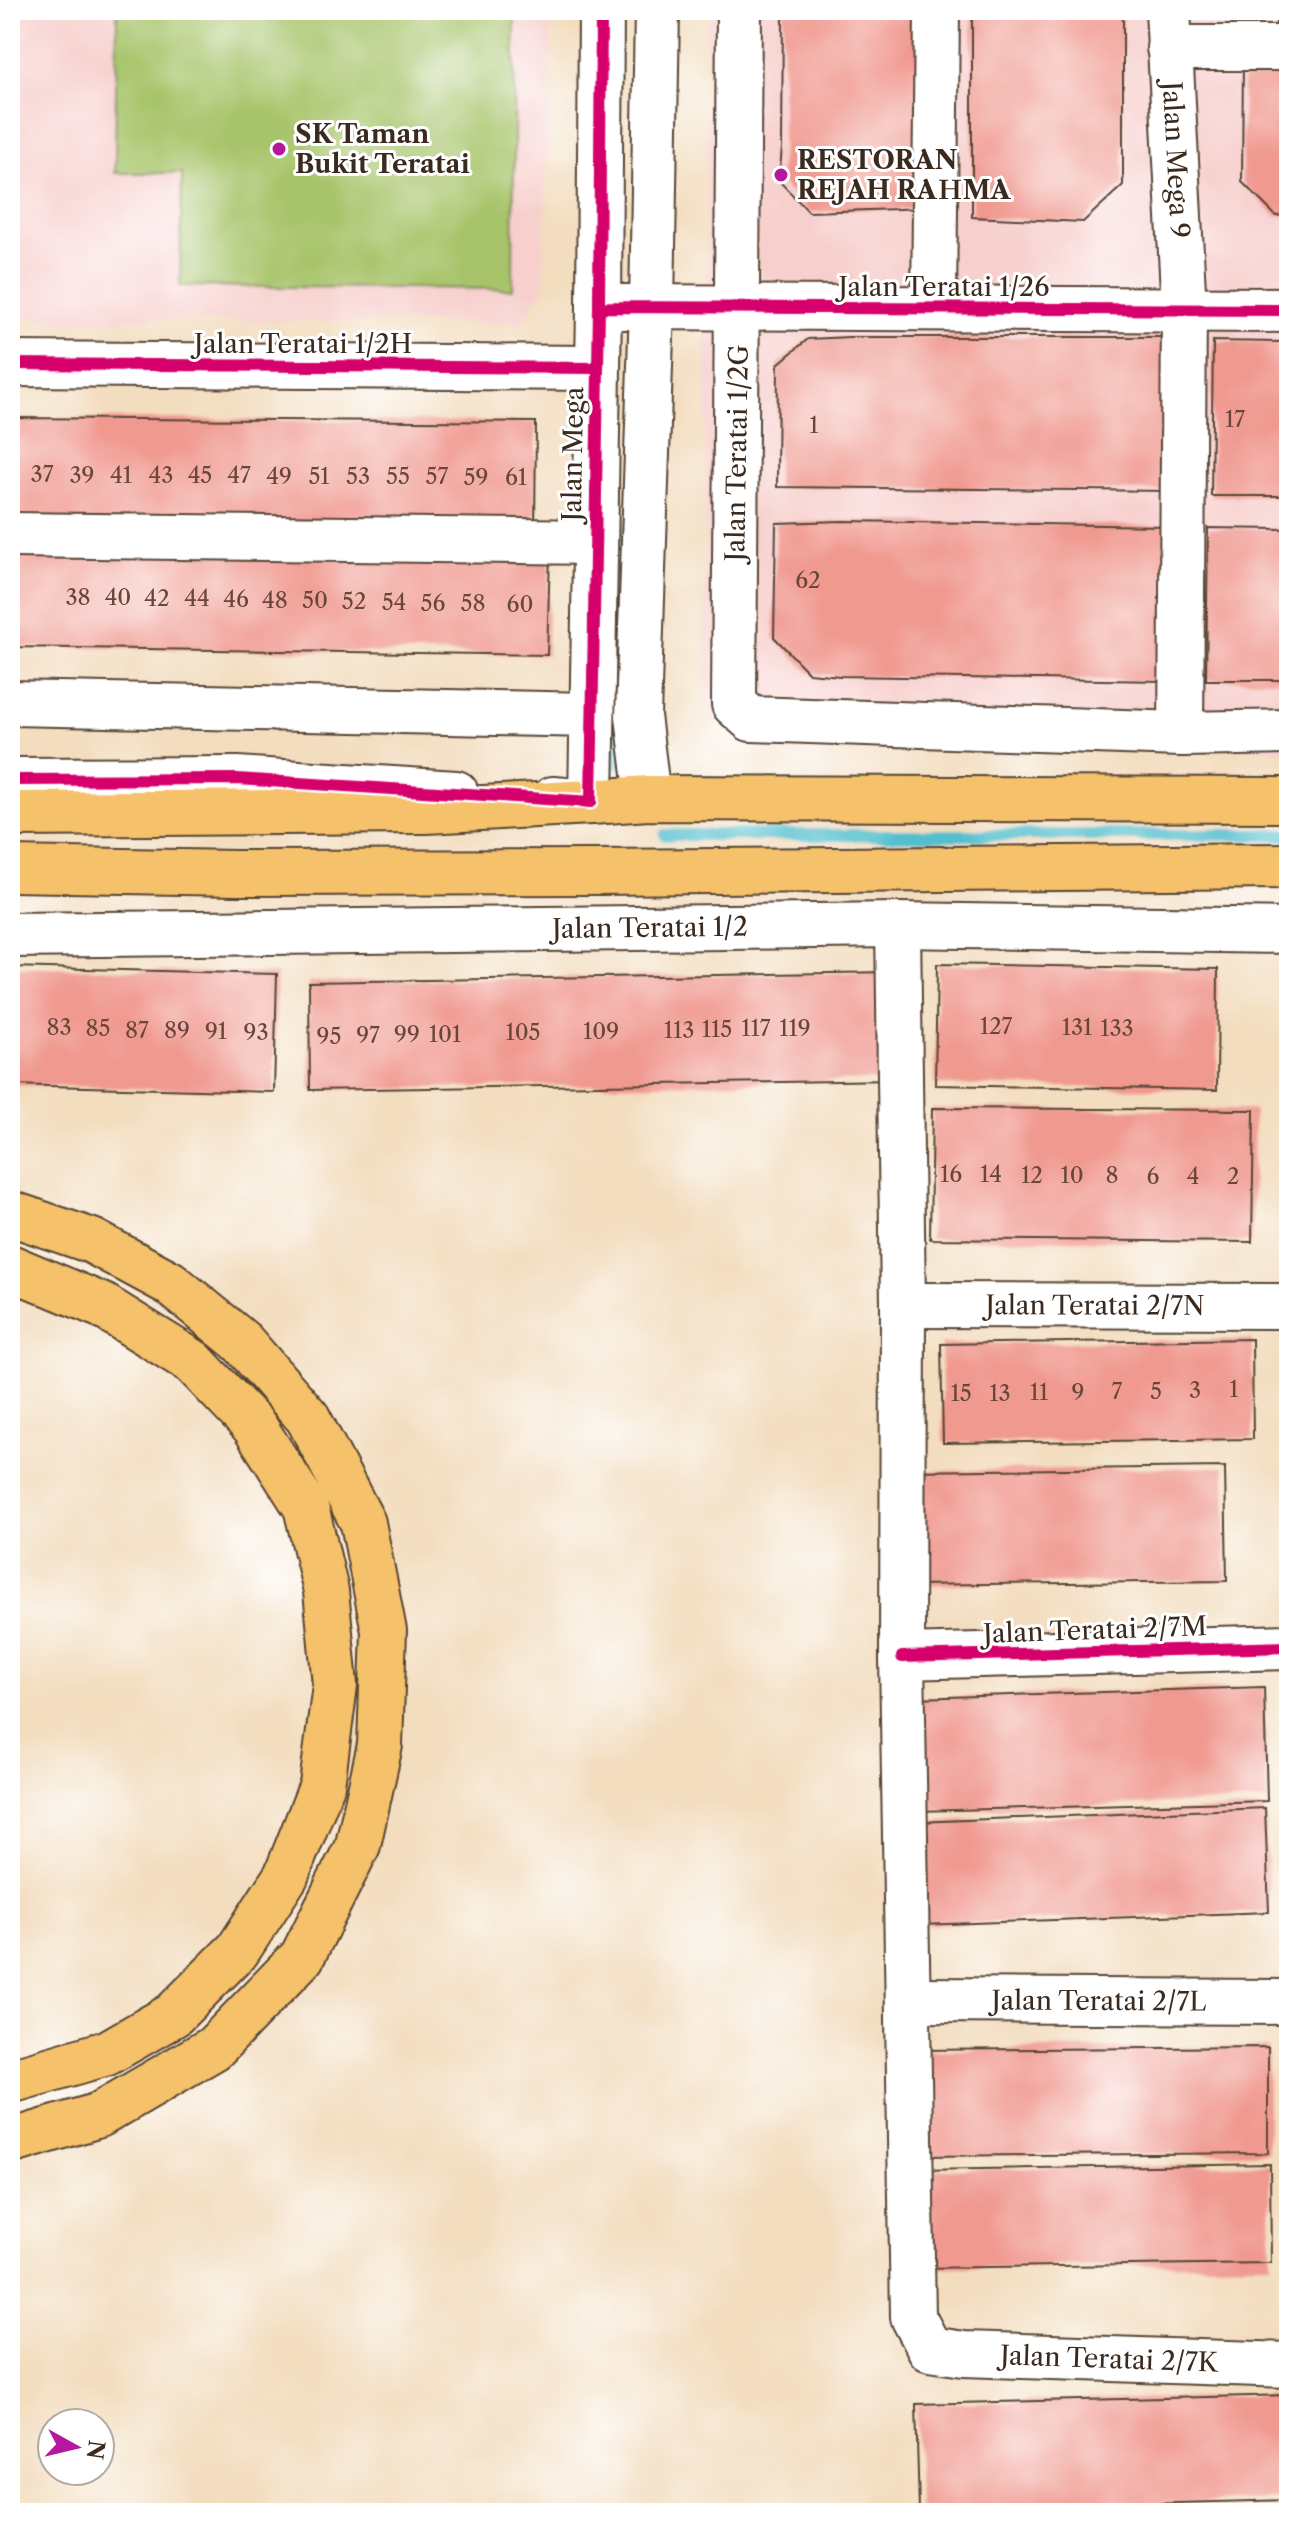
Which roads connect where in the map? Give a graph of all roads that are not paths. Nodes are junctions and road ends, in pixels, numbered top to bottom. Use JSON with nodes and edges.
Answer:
{"nodes":[{"id":1,"x":601,"y":10,"type":"edge"},
{"id":2,"x":657,"y":10,"type":"edge"},
{"id":3,"x":739,"y":10,"type":"edge"},
{"id":4,"x":937,"y":10,"type":"edge"},
{"id":5,"x":1169,"y":29,"type":"edge"},
{"id":6,"x":1289,"y":48,"type":"edge"},
{"id":7,"x":599,"y":307,"type":"junction"},
{"id":8,"x":652,"y":307,"type":"junction"},
{"id":9,"x":739,"y":308,"type":"junction"},
{"id":10,"x":934,"y":308,"type":"junction"},
{"id":11,"x":1184,"y":310,"type":"junction"},
{"id":12,"x":1289,"y":310,"type":"edge"},
{"id":13,"x":10,"y":364,"type":"edge"},
{"id":14,"x":596,"y":368,"type":"junction"},
{"id":15,"x":10,"y":535,"type":"edge"},
{"id":16,"x":594,"y":542,"type":"junction"},
{"id":17,"x":10,"y":703,"type":"edge"},
{"id":18,"x":591,"y":715,"type":"junction"},
{"id":19,"x":1289,"y":732,"type":"edge"},
{"id":20,"x":1181,"y":734,"type":"junction"},
{"id":21,"x":10,"y":780,"type":"edge"},
{"id":22,"x":648,"y":798,"type":"junction"},
{"id":23,"x":1289,"y":800,"type":"edge"},
{"id":24,"x":591,"y":802,"type":"junction"},
{"id":25,"x":10,"y":814,"type":"edge"},
{"id":26,"x":1289,"y":866,"type":"edge"},
{"id":27,"x":10,"y":869,"type":"edge"},
{"id":28,"x":898,"y":925,"type":"junction"},
{"id":29,"x":1289,"y":931,"type":"edge"},
{"id":30,"x":10,"y":935,"type":"edge"},
{"id":31,"x":10,"y":1213,"type":"edge"},
{"id":32,"x":10,"y":1267,"type":"edge"},
{"id":33,"x":903,"y":1305,"type":"junction"},
{"id":34,"x":1289,"y":1306,"type":"edge"},
{"id":35,"x":1289,"y":1647,"type":"edge"},
{"id":36,"x":902,"y":1657,"type":"junction"},
{"id":37,"x":909,"y":2000,"type":"junction"},
{"id":38,"x":1289,"y":2002,"type":"edge"},
{"id":39,"x":10,"y":2081,"type":"edge"},
{"id":40,"x":10,"y":2142,"type":"edge"},
{"id":41,"x":1289,"y":2365,"type":"edge"}],
"edges":[{"from":1,"to":7,"type":"street","name":"Jalan Mega"},
{"from":2,"to":8,"type":"street"},
{"from":3,"to":9,"type":"street","name":"Jalan Teratai 1/2G"},
{"from":4,"to":10,"type":"street"},
{"from":5,"to":6,"type":"street"},
{"from":5,"to":11,"type":"street","name":"Jalan Mega 9"},
{"from":7,"to":8,"type":"street","name":"Jalan Teratai 1/26"},
{"from":7,"to":14,"type":"street","name":"Jalan Mega"},
{"from":8,"to":9,"type":"street","name":"Jalan Teratai 1/26"},
{"from":8,"to":22,"type":"street"},
{"from":9,"to":10,"type":"street","name":"Jalan Teratai 1/26"},
{"from":9,"to":20,"type":"street","name":"Jalan Teratai 1/2G"},
{"from":10,"to":11,"type":"street","name":"Jalan Teratai 1/26"},
{"from":11,"to":12,"type":"street","name":"Jalan Teratai 1/26"},
{"from":11,"to":20,"type":"street","name":"Jalan Mega 9"},
{"from":13,"to":14,"type":"street","name":"Jalan Teratai 1/2H"},
{"from":14,"to":16,"type":"street","name":"Jalan Mega"},
{"from":15,"to":16,"type":"street"},
{"from":16,"to":18,"type":"street","name":"Jalan Mega"},
{"from":17,"to":18,"type":"street"},
{"from":18,"to":24,"type":"street","name":"Jalan Mega"},
{"from":19,"to":20,"type":"street"},
{"from":21,"to":24,"type":"street"},
{"from":22,"to":23,"type":"main road"},
{"from":22,"to":24,"type":"main road"},
{"from":24,"to":25,"type":"main road"},
{"from":26,"to":27,"type":"main road"},
{"from":28,"to":29,"type":"street","name":"Jalan Teratai 1/2"},
{"from":28,"to":30,"type":"street","name":"Jalan Teratai 1/2"},
{"from":28,"to":33,"type":"street"},
{"from":31,"to":40,"type":"main road"},
{"from":32,"to":39,"type":"main road"},
{"from":33,"to":34,"type":"street","name":"Jalan Teratai 2/7N"},
{"from":33,"to":36,"type":"street"},
{"from":35,"to":36,"type":"street","name":"Jalan Teratai 2/7M"},
{"from":36,"to":37,"type":"street"},
{"from":37,"to":38,"type":"street","name":"Jalan Teratai 2/7L"},
{"from":37,"to":41,"type":"street","name":"Jalan Teratai 2/7K"}]}
